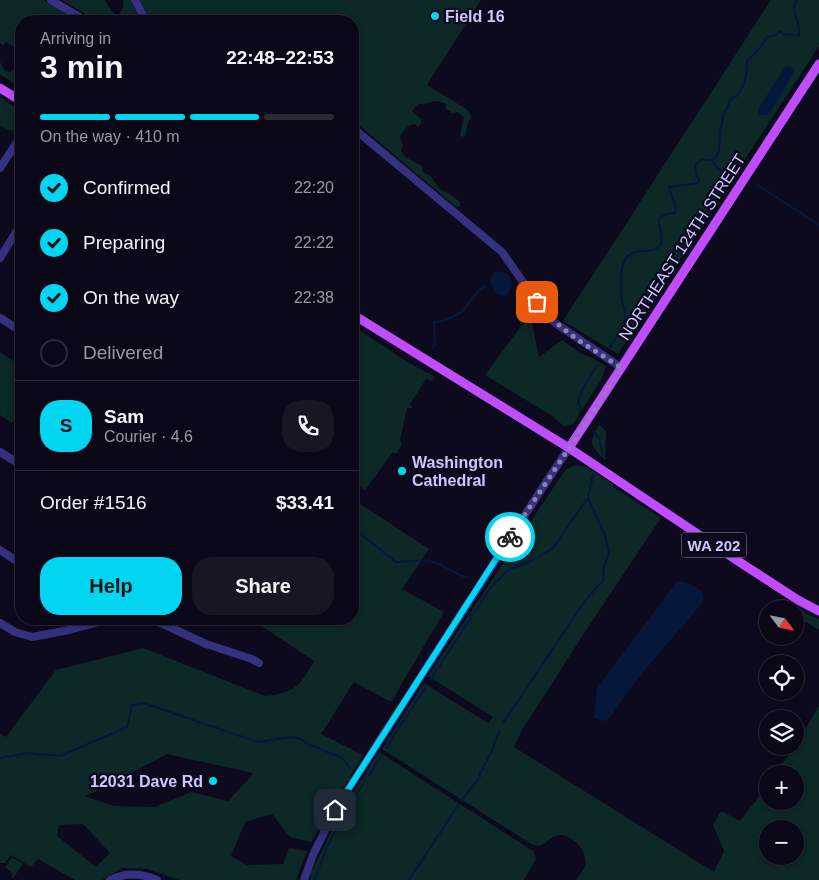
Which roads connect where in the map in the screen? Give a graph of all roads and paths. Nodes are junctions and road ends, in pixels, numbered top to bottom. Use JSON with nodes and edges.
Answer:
{"nodes":[{"id":1,"x":51,"y":0,"type":"edge"},
{"id":2,"x":136,"y":0,"type":"edge"},
{"id":3,"x":76,"y":15,"type":"edge"},
{"id":4,"x":143,"y":15,"type":"edge"},
{"id":5,"x":819,"y":64,"type":"edge"},
{"id":6,"x":0,"y":88,"type":"edge"},
{"id":7,"x":15,"y":98,"type":"edge"},
{"id":8,"x":359,"y":133,"type":"edge"},
{"id":9,"x":15,"y":145,"type":"edge"},
{"id":10,"x":0,"y":168,"type":"edge"},
{"id":11,"x":15,"y":234,"type":"edge"},
{"id":12,"x":0,"y":258,"type":"edge"},
{"id":13,"x":0,"y":318,"type":"edge"},
{"id":14,"x":359,"y":318,"type":"edge"},
{"id":15,"x":15,"y":327,"type":"edge"},
{"id":16,"x":622,"y":368,"type":"junction"},
{"id":17,"x":569,"y":448,"type":"junction"},
{"id":18,"x":0,"y":452,"type":"edge"},
{"id":19,"x":15,"y":461,"type":"edge"},
{"id":20,"x":0,"y":550,"type":"edge"},
{"id":21,"x":15,"y":560,"type":"edge"},
{"id":22,"x":819,"y":611,"type":"edge"},
{"id":23,"x":0,"y":623,"type":"edge"},
{"id":24,"x":74,"y":625,"type":"edge"},
{"id":25,"x":165,"y":625,"type":"edge"},
{"id":26,"x":259,"y":663,"type":"dead end"},
{"id":27,"x":112,"y":879,"type":"edge"},
{"id":28,"x":157,"y":880,"type":"edge"},
{"id":29,"x":304,"y":880,"type":"edge"}],
"edges":[{"from":1,"to":3,"type":"street"},
{"from":2,"to":4,"type":"street"},
{"from":5,"to":16,"type":"main road","name":"NORTHEAST 124TH STREET"},
{"from":6,"to":7,"type":"main road"},
{"from":8,"to":16,"type":"street"},
{"from":9,"to":10,"type":"street"},
{"from":11,"to":12,"type":"street"},
{"from":13,"to":15,"type":"street"},
{"from":14,"to":17,"type":"main road","number":"WA 202"},
{"from":16,"to":17,"type":"main road","name":"NORTHEAST 124TH STREET"},
{"from":17,"to":22,"type":"main road","number":"WA 202"},
{"from":17,"to":29,"type":"street","name":"NORTHEAST 124TH STREET"},
{"from":18,"to":19,"type":"street"},
{"from":20,"to":21,"type":"street"},
{"from":23,"to":24,"type":"street"},
{"from":25,"to":26,"type":"street"},
{"from":27,"to":28,"type":"street"}]}
